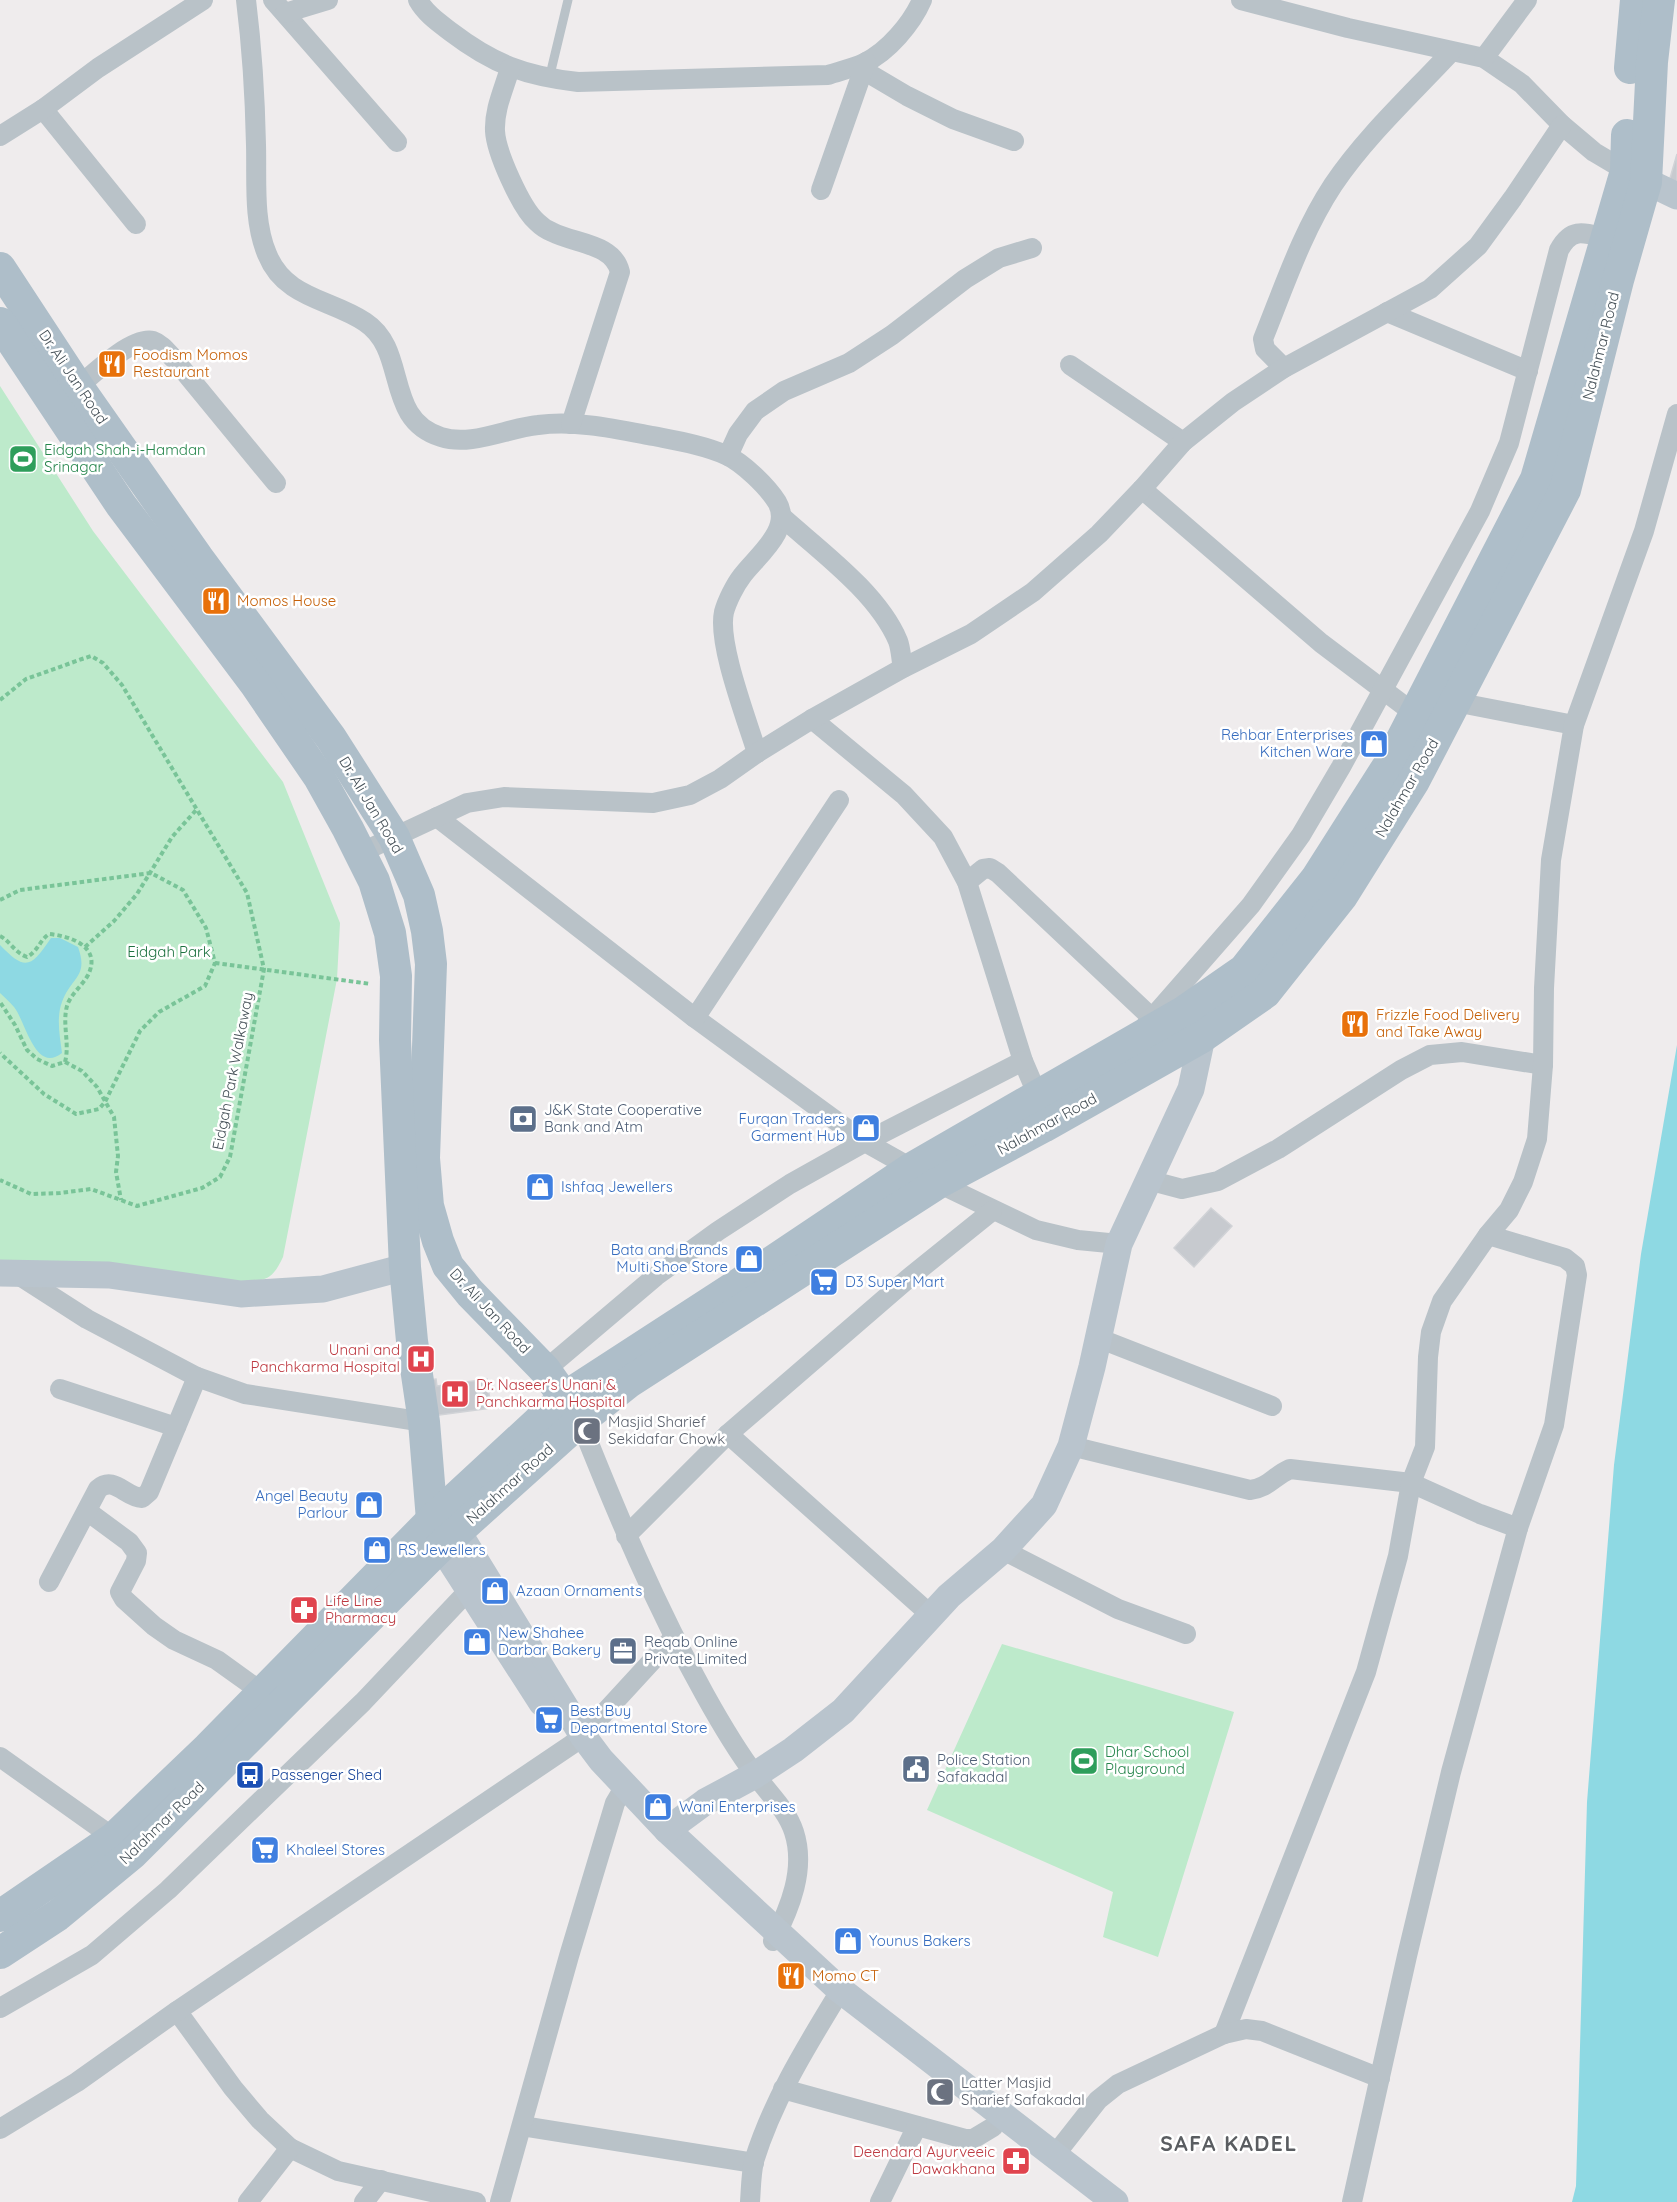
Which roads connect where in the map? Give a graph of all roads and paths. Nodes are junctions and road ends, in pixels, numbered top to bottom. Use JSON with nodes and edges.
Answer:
{"nodes":[{"id":1,"x":246,"y":0,"type":"edge"},
{"id":2,"x":328,"y":0,"type":"edge"},
{"id":3,"x":418,"y":0,"type":"edge"},
{"id":4,"x":568,"y":0,"type":"edge"},
{"id":5,"x":922,"y":0,"type":"edge"},
{"id":6,"x":1241,"y":0,"type":"edge"},
{"id":7,"x":1527,"y":0,"type":"edge"},
{"id":8,"x":1636,"y":0,"type":"edge"},
{"id":9,"x":1659,"y":0,"type":"edge"},
{"id":10,"x":193,"y":2,"type":"edge"},
{"id":11,"x":279,"y":7,"type":"edge"},
{"id":12,"x":1451,"y":52,"type":"junction"},
{"id":13,"x":1484,"y":58,"type":"junction"},
{"id":14,"x":865,"y":66,"type":"junction"},
{"id":15,"x":510,"y":68,"type":"junction"},
{"id":16,"x":549,"y":79,"type":"junction"},
{"id":17,"x":43,"y":108,"type":"junction"},
{"id":18,"x":1562,"y":125,"type":"junction"},
{"id":19,"x":0,"y":136,"type":"edge"},
{"id":20,"x":1014,"y":141,"type":"dead end"},
{"id":21,"x":397,"y":142,"type":"dead end"},
{"id":22,"x":1636,"y":177,"type":"junction"},
{"id":23,"x":821,"y":190,"type":"dead end"},
{"id":24,"x":1677,"y":196,"type":"edge"},
{"id":25,"x":136,"y":224,"type":"dead end"},
{"id":26,"x":1607,"y":238,"type":"junction"},
{"id":27,"x":1032,"y":248,"type":"dead end"},
{"id":28,"x":0,"y":268,"type":"edge"},
{"id":29,"x":1387,"y":312,"type":"junction"},
{"id":30,"x":0,"y":323,"type":"edge"},
{"id":31,"x":1070,"y":365,"type":"dead end"},
{"id":32,"x":1284,"y":368,"type":"junction"},
{"id":33,"x":1528,"y":371,"type":"junction"},
{"id":34,"x":78,"y":387,"type":"junction"},
{"id":35,"x":1677,"y":414,"type":"edge"},
{"id":36,"x":571,"y":424,"type":"junction"},
{"id":37,"x":1183,"y":442,"type":"junction"},
{"id":38,"x":728,"y":456,"type":"junction"},
{"id":39,"x":276,"y":483,"type":"dead end"},
{"id":40,"x":1143,"y":489,"type":"junction"},
{"id":41,"x":782,"y":517,"type":"junction"},
{"id":42,"x":903,"y":668,"type":"junction"},
{"id":43,"x":1383,"y":690,"type":"junction"},
{"id":44,"x":0,"y":700,"type":"edge"},
{"id":45,"x":1455,"y":702,"type":"junction"},
{"id":46,"x":1415,"y":713,"type":"junction"},
{"id":47,"x":812,"y":719,"type":"junction"},
{"id":48,"x":1574,"y":725,"type":"junction"},
{"id":49,"x":1439,"y":734,"type":"junction"},
{"id":50,"x":757,"y":753,"type":"junction"},
{"id":51,"x":839,"y":800,"type":"dead end"},
{"id":52,"x":197,"y":809,"type":"junction"},
{"id":53,"x":436,"y":817,"type":"junction"},
{"id":54,"x":394,"y":837,"type":"junction"},
{"id":55,"x":360,"y":853,"type":"junction"},
{"id":56,"x":151,"y":873,"type":"junction"},
{"id":57,"x":967,"y":882,"type":"junction"},
{"id":58,"x":0,"y":900,"type":"edge"},
{"id":59,"x":0,"y":936,"type":"edge"},
{"id":60,"x":86,"y":946,"type":"junction"},
{"id":61,"x":215,"y":963,"type":"junction"},
{"id":62,"x":264,"y":969,"type":"junction"},
{"id":63,"x":372,"y":984,"type":"dead end"},
{"id":64,"x":0,"y":1002,"type":"edge"},
{"id":65,"x":1185,"y":1011,"type":"junction"},
{"id":66,"x":695,"y":1018,"type":"junction"},
{"id":67,"x":1152,"y":1018,"type":"junction"},
{"id":68,"x":1202,"y":1037,"type":"junction"},
{"id":69,"x":1130,"y":1042,"type":"junction"},
{"id":70,"x":0,"y":1053,"type":"edge"},
{"id":71,"x":1023,"y":1061,"type":"junction"},
{"id":72,"x":65,"y":1062,"type":"junction"},
{"id":73,"x":1542,"y":1065,"type":"junction"},
{"id":74,"x":1038,"y":1096,"type":"junction"},
{"id":75,"x":105,"y":1102,"type":"junction"},
{"id":76,"x":866,"y":1142,"type":"junction"},
{"id":77,"x":912,"y":1168,"type":"junction"},
{"id":78,"x":0,"y":1180,"type":"edge"},
{"id":79,"x":1148,"y":1180,"type":"junction"},
{"id":80,"x":938,"y":1183,"type":"junction"},
{"id":81,"x":121,"y":1200,"type":"junction"},
{"id":82,"x":992,"y":1210,"type":"junction"},
{"id":83,"x":1488,"y":1235,"type":"junction"},
{"id":84,"x":1119,"y":1244,"type":"junction"},
{"id":85,"x":405,"y":1267,"type":"junction"},
{"id":86,"x":8,"y":1274,"type":"edge"},
{"id":87,"x":1098,"y":1338,"type":"junction"},
{"id":88,"x":545,"y":1371,"type":"junction"},
{"id":89,"x":197,"y":1377,"type":"junction"},
{"id":90,"x":60,"y":1389,"type":"dead end"},
{"id":91,"x":1272,"y":1406,"type":"dead end"},
{"id":92,"x":572,"y":1409,"type":"junction"},
{"id":93,"x":424,"y":1422,"type":"junction"},
{"id":94,"x":176,"y":1427,"type":"junction"},
{"id":95,"x":728,"y":1434,"type":"junction"},
{"id":96,"x":1071,"y":1446,"type":"junction"},
{"id":97,"x":1411,"y":1483,"type":"junction"},
{"id":98,"x":87,"y":1511,"type":"junction"},
{"id":99,"x":1518,"y":1528,"type":"junction"},
{"id":100,"x":444,"y":1533,"type":"junction"},
{"id":101,"x":626,"y":1536,"type":"junction"},
{"id":102,"x":1003,"y":1550,"type":"junction"},
{"id":103,"x":49,"y":1582,"type":"dead end"},
{"id":104,"x":469,"y":1590,"type":"junction"},
{"id":105,"x":932,"y":1616,"type":"junction"},
{"id":106,"x":1186,"y":1634,"type":"dead end"},
{"id":107,"x":674,"y":1637,"type":"junction"},
{"id":108,"x":262,"y":1693,"type":"junction"},
{"id":109,"x":577,"y":1741,"type":"junction"},
{"id":110,"x":215,"y":1756,"type":"junction"},
{"id":111,"x":0,"y":1757,"type":"edge"},
{"id":112,"x":755,"y":1775,"type":"junction"},
{"id":113,"x":620,"y":1795,"type":"junction"},
{"id":114,"x":667,"y":1830,"type":"junction"},
{"id":115,"x":114,"y":1838,"type":"junction"},
{"id":116,"x":0,"y":1916,"type":"edge"},
{"id":117,"x":774,"y":1938,"type":"junction"},
{"id":118,"x":0,"y":1953,"type":"edge"},
{"id":119,"x":834,"y":2001,"type":"junction"},
{"id":120,"x":0,"y":2008,"type":"edge"},
{"id":121,"x":177,"y":2011,"type":"junction"},
{"id":122,"x":1224,"y":2034,"type":"junction"},
{"id":123,"x":1380,"y":2078,"type":"junction"},
{"id":124,"x":783,"y":2089,"type":"junction"},
{"id":125,"x":522,"y":2126,"type":"junction"},
{"id":126,"x":916,"y":2126,"type":"junction"},
{"id":127,"x":993,"y":2127,"type":"junction"},
{"id":128,"x":0,"y":2129,"type":"edge"},
{"id":129,"x":290,"y":2148,"type":"junction"},
{"id":130,"x":1054,"y":2156,"type":"junction"},
{"id":131,"x":754,"y":2163,"type":"junction"},
{"id":132,"x":381,"y":2180,"type":"junction"},
{"id":133,"x":248,"y":2202,"type":"edge"},
{"id":134,"x":364,"y":2202,"type":"edge"},
{"id":135,"x":476,"y":2202,"type":"edge"},
{"id":136,"x":500,"y":2202,"type":"edge"},
{"id":137,"x":750,"y":2202,"type":"edge"},
{"id":138,"x":880,"y":2202,"type":"edge"},
{"id":139,"x":1091,"y":2202,"type":"edge"},
{"id":140,"x":1115,"y":2202,"type":"edge"},
{"id":141,"x":1352,"y":2202,"type":"edge"}],
"edges":[{"from":1,"to":36,"type":"street"},
{"from":2,"to":11,"type":"street"},
{"from":3,"to":15,"type":"street"},
{"from":4,"to":16,"type":"lane"},
{"from":5,"to":14,"type":"street"},
{"from":6,"to":12,"type":"street"},
{"from":7,"to":13,"type":"street"},
{"from":8,"to":22,"type":"main road","name":"Nalahmar Road"},
{"from":9,"to":22,"type":"main road","name":"Nalahmar Road"},
{"from":10,"to":17,"type":"street"},
{"from":11,"to":21,"type":"street"},
{"from":12,"to":13,"type":"street"},
{"from":12,"to":32,"type":"street"},
{"from":13,"to":18,"type":"street"},
{"from":14,"to":16,"type":"street"},
{"from":14,"to":20,"type":"street"},
{"from":14,"to":23,"type":"street"},
{"from":15,"to":16,"type":"street"},
{"from":15,"to":36,"type":"street"},
{"from":17,"to":19,"type":"street"},
{"from":17,"to":25,"type":"street"},
{"from":18,"to":22,"type":"street"},
{"from":18,"to":29,"type":"street"},
{"from":22,"to":24,"type":"main road"},
{"from":22,"to":26,"type":"main road","name":"Nalahmar Road"},
{"from":22,"to":45,"type":"main road","name":"Nalahmar Road"},
{"from":26,"to":33,"type":"street"},
{"from":26,"to":46,"type":"main road","name":"Nalahmar Road"},
{"from":27,"to":38,"type":"street"},
{"from":28,"to":34,"type":"main road","name":"Dr. Ali Jan Road"},
{"from":29,"to":32,"type":"street"},
{"from":29,"to":33,"type":"street"},
{"from":30,"to":55,"type":"main road","name":"Dr. Ali Jan Road"},
{"from":31,"to":37,"type":"street"},
{"from":32,"to":37,"type":"street"},
{"from":33,"to":43,"type":"street"},
{"from":34,"to":39,"type":"street"},
{"from":34,"to":54,"type":"main road","name":"Dr. Ali Jan Road"},
{"from":35,"to":48,"type":"street"},
{"from":36,"to":38,"type":"street"},
{"from":37,"to":40,"type":"street"},
{"from":38,"to":41,"type":"street"},
{"from":40,"to":42,"type":"street"},
{"from":40,"to":43,"type":"street"},
{"from":41,"to":42,"type":"street"},
{"from":41,"to":50,"type":"street"},
{"from":42,"to":47,"type":"street"},
{"from":43,"to":46,"type":"street"},
{"from":43,"to":67,"type":"street"},
{"from":44,"to":52,"type":"path","name":"Eidgah Park Walkaway"},
{"from":45,"to":48,"type":"street"},
{"from":45,"to":49,"type":"main road","name":"Nalahmar Road"},
{"from":46,"to":49,"type":"street"},
{"from":46,"to":65,"type":"main road","name":"Nalahmar Road"},
{"from":47,"to":50,"type":"street"},
{"from":47,"to":57,"type":"street"},
{"from":48,"to":73,"type":"street"},
{"from":49,"to":68,"type":"main road","name":"Nalahmar Road"},
{"from":50,"to":53,"type":"street"},
{"from":51,"to":66,"type":"street"},
{"from":52,"to":56,"type":"path"},
{"from":52,"to":62,"type":"path","name":"Eidgah Park Walkaway"},
{"from":53,"to":54,"type":"street"},
{"from":53,"to":66,"type":"street"},
{"from":54,"to":55,"type":"street"},
{"from":54,"to":88,"type":"main road","name":"Dr. Ali Jan Road"},
{"from":55,"to":85,"type":"main road","name":"Dr. Ali Jan Road"},
{"from":56,"to":58,"type":"path"},
{"from":56,"to":60,"type":"path"},
{"from":56,"to":61,"type":"path"},
{"from":57,"to":67,"type":"street"},
{"from":57,"to":71,"type":"street"},
{"from":59,"to":60,"type":"path"},
{"from":60,"to":72,"type":"path"},
{"from":61,"to":62,"type":"path"},
{"from":61,"to":75,"type":"path"},
{"from":62,"to":63,"type":"path"},
{"from":62,"to":81,"type":"path","name":"Eidgah Park Walkaway"},
{"from":64,"to":72,"type":"path"},
{"from":65,"to":68,"type":"main road"},
{"from":65,"to":69,"type":"main road","name":"Nalahmar Road"},
{"from":66,"to":76,"type":"street"},
{"from":67,"to":69,"type":"street"},
{"from":68,"to":79,"type":"main road"},
{"from":68,"to":80,"type":"main road","name":"Nalahmar Road"},
{"from":69,"to":74,"type":"main road","name":"Nalahmar Road"},
{"from":70,"to":75,"type":"path"},
{"from":71,"to":74,"type":"street"},
{"from":71,"to":76,"type":"street"},
{"from":72,"to":75,"type":"path"},
{"from":73,"to":79,"type":"street"},
{"from":73,"to":83,"type":"street"},
{"from":74,"to":77,"type":"main road","name":"Nalahmar Road"},
{"from":75,"to":81,"type":"path"},
{"from":76,"to":77,"type":"street"},
{"from":76,"to":88,"type":"street"},
{"from":77,"to":80,"type":"street"},
{"from":77,"to":92,"type":"main road","name":"Nalahmar Road"},
{"from":78,"to":81,"type":"path","name":"Eidgah Park Walkaway"},
{"from":79,"to":84,"type":"main road"},
{"from":80,"to":82,"type":"street"},
{"from":80,"to":92,"type":"main road","name":"Nalahmar Road"},
{"from":82,"to":84,"type":"street"},
{"from":82,"to":95,"type":"street"},
{"from":83,"to":97,"type":"street"},
{"from":83,"to":99,"type":"street"},
{"from":84,"to":87,"type":"main road"},
{"from":85,"to":86,"type":"main road"},
{"from":85,"to":93,"type":"main road","name":"Dr. Ali Jan Road"},
{"from":86,"to":89,"type":"street"},
{"from":87,"to":91,"type":"street"},
{"from":87,"to":96,"type":"main road"},
{"from":88,"to":92,"type":"main road","name":"Dr. Ali Jan Road"},
{"from":89,"to":93,"type":"street"},
{"from":89,"to":94,"type":"street"},
{"from":90,"to":94,"type":"street"},
{"from":92,"to":100,"type":"main road","name":"Nalahmar Road"},
{"from":92,"to":101,"type":"street"},
{"from":93,"to":100,"type":"main road","name":"Dr. Ali Jan Road"},
{"from":94,"to":98,"type":"street"},
{"from":95,"to":101,"type":"street"},
{"from":95,"to":105,"type":"street"},
{"from":96,"to":97,"type":"street"},
{"from":96,"to":102,"type":"main road"},
{"from":97,"to":99,"type":"street"},
{"from":97,"to":122,"type":"street"},
{"from":98,"to":103,"type":"street"},
{"from":98,"to":108,"type":"street"},
{"from":99,"to":123,"type":"street"},
{"from":100,"to":104,"type":"main road"},
{"from":100,"to":108,"type":"main road","name":"Nalahmar Road"},
{"from":100,"to":109,"type":"main road"},
{"from":100,"to":110,"type":"main road","name":"Nalahmar Road"},
{"from":101,"to":107,"type":"street"},
{"from":102,"to":105,"type":"main road"},
{"from":102,"to":106,"type":"street"},
{"from":104,"to":109,"type":"main road"},
{"from":104,"to":120,"type":"street"},
{"from":105,"to":112,"type":"main road"},
{"from":107,"to":109,"type":"street"},
{"from":107,"to":112,"type":"street"},
{"from":108,"to":110,"type":"main road","name":"Nalahmar Road"},
{"from":109,"to":113,"type":"main road"},
{"from":109,"to":121,"type":"street"},
{"from":110,"to":115,"type":"main road","name":"Nalahmar Road"},
{"from":110,"to":118,"type":"main road","name":"Nalahmar Road"},
{"from":111,"to":115,"type":"street"},
{"from":112,"to":114,"type":"main road"},
{"from":112,"to":117,"type":"street"},
{"from":113,"to":114,"type":"main road"},
{"from":113,"to":117,"type":"main road"},
{"from":113,"to":125,"type":"street"},
{"from":114,"to":117,"type":"main road"},
{"from":115,"to":116,"type":"main road","name":"Nalahmar Road"},
{"from":117,"to":119,"type":"main road"},
{"from":117,"to":130,"type":"main road"},
{"from":119,"to":124,"type":"street"},
{"from":119,"to":127,"type":"main road"},
{"from":121,"to":128,"type":"street"},
{"from":121,"to":129,"type":"street"},
{"from":122,"to":123,"type":"street"},
{"from":122,"to":130,"type":"street"},
{"from":123,"to":141,"type":"street"},
{"from":124,"to":126,"type":"street"},
{"from":124,"to":131,"type":"street"},
{"from":125,"to":131,"type":"street"},
{"from":125,"to":136,"type":"street"},
{"from":126,"to":127,"type":"street"},
{"from":126,"to":138,"type":"street"},
{"from":127,"to":139,"type":"main road"},
{"from":129,"to":132,"type":"street"},
{"from":129,"to":133,"type":"street"},
{"from":130,"to":140,"type":"main road"},
{"from":131,"to":137,"type":"street"},
{"from":132,"to":134,"type":"street"},
{"from":132,"to":135,"type":"street"}]}
